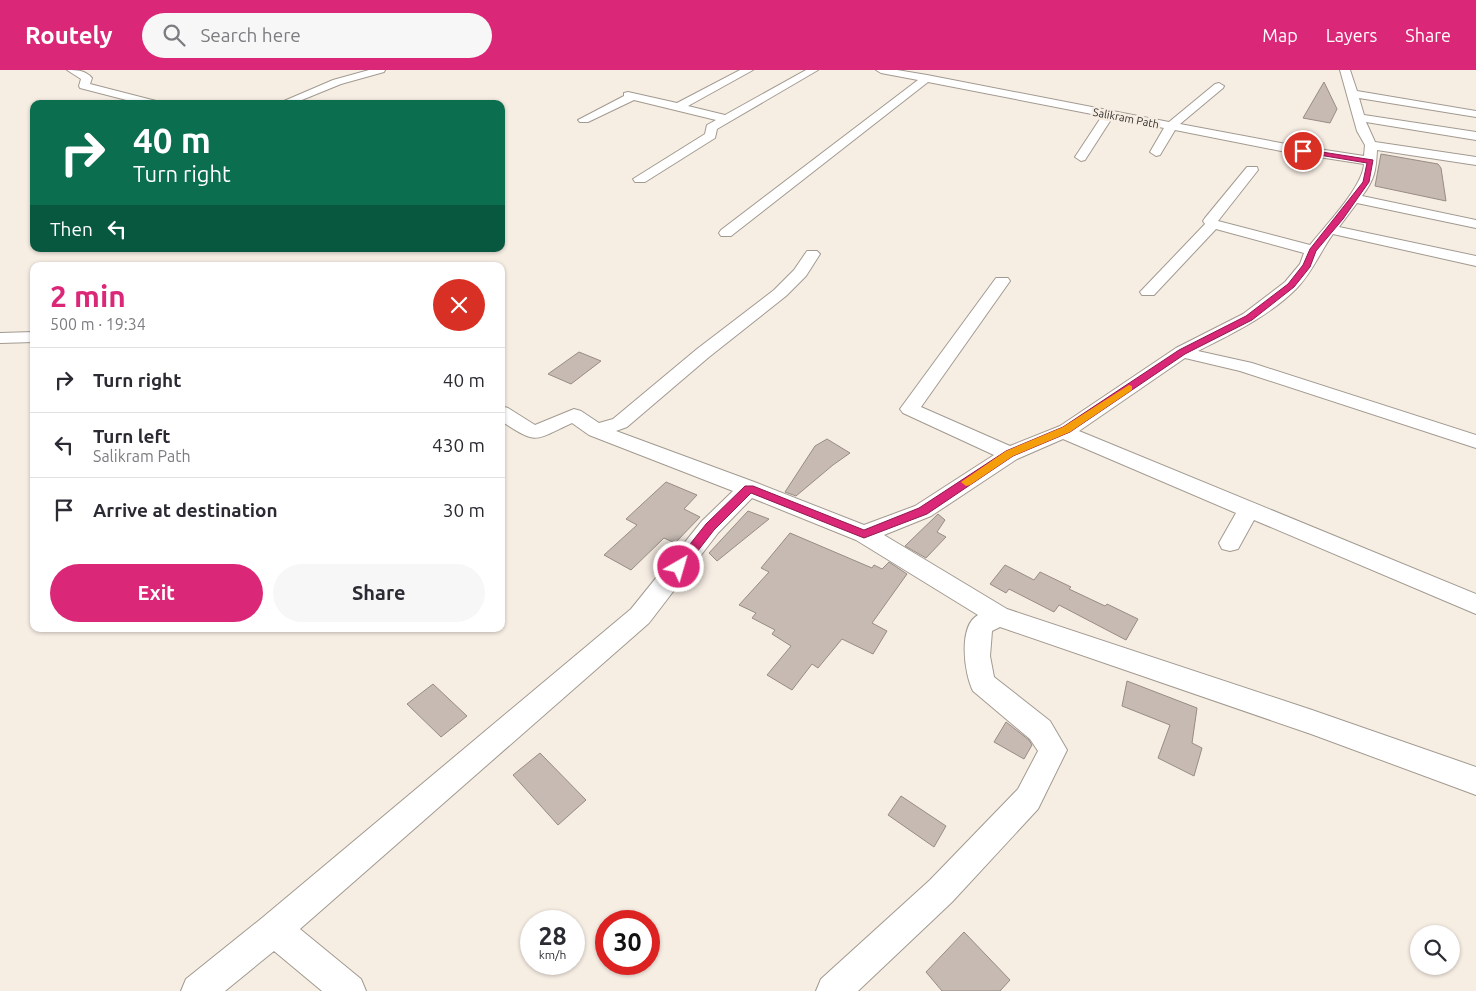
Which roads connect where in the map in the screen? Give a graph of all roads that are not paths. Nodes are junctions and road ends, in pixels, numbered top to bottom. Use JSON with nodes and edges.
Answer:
{"nodes":[{"id":1,"x":72,"y":70,"type":"edge"},
{"id":2,"x":380,"y":70,"type":"edge"},
{"id":3,"x":748,"y":70,"type":"edge"},
{"id":4,"x":813,"y":70,"type":"edge"},
{"id":5,"x":881,"y":70,"type":"edge"},
{"id":6,"x":1345,"y":70,"type":"edge"},
{"id":7,"x":927,"y":78,"type":"junction"},
{"id":8,"x":1219,"y":86,"type":"dead end"},
{"id":9,"x":1352,"y":94,"type":"junction"},
{"id":10,"x":140,"y":100,"type":"edge"},
{"id":11,"x":292,"y":100,"type":"edge"},
{"id":12,"x":678,"y":107,"type":"junction"},
{"id":13,"x":1109,"y":114,"type":"junction"},
{"id":14,"x":1476,"y":114,"type":"edge"},
{"id":15,"x":1360,"y":118,"type":"junction"},
{"id":16,"x":584,"y":120,"type":"dead end"},
{"id":17,"x":727,"y":120,"type":"junction"},
{"id":18,"x":1171,"y":126,"type":"junction"},
{"id":19,"x":1476,"y":136,"type":"edge"},
{"id":20,"x":1156,"y":152,"type":"dead end"},
{"id":21,"x":1371,"y":153,"type":"junction"},
{"id":22,"x":1081,"y":158,"type":"dead end"},
{"id":23,"x":1476,"y":161,"type":"edge"},
{"id":24,"x":1252,"y":170,"type":"dead end"},
{"id":25,"x":640,"y":180,"type":"dead end"},
{"id":26,"x":1354,"y":198,"type":"junction"},
{"id":27,"x":1213,"y":224,"type":"junction"},
{"id":28,"x":1476,"y":224,"type":"edge"},
{"id":29,"x":1329,"y":229,"type":"junction"},
{"id":30,"x":726,"y":233,"type":"dead end"},
{"id":31,"x":1313,"y":251,"type":"junction"},
{"id":32,"x":812,"y":254,"type":"dead end"},
{"id":33,"x":1476,"y":261,"type":"edge"},
{"id":34,"x":1002,"y":281,"type":"dead end"},
{"id":35,"x":1148,"y":292,"type":"dead end"},
{"id":36,"x":30,"y":337,"type":"edge"},
{"id":37,"x":0,"y":338,"type":"edge"},
{"id":38,"x":1182,"y":352,"type":"junction"},
{"id":39,"x":505,"y":415,"type":"edge"},
{"id":40,"x":596,"y":431,"type":"junction"},
{"id":41,"x":1063,"y":432,"type":"junction"},
{"id":42,"x":1476,"y":442,"type":"edge"},
{"id":43,"x":1010,"y":454,"type":"junction"},
{"id":44,"x":749,"y":488,"type":"junction"},
{"id":45,"x":1249,"y":510,"type":"junction"},
{"id":46,"x":864,"y":534,"type":"junction"},
{"id":47,"x":1230,"y":543,"type":"dead end"},
{"id":48,"x":1476,"y":604,"type":"edge"},
{"id":49,"x":998,"y":616,"type":"junction"},
{"id":50,"x":1476,"y":781,"type":"edge"},
{"id":51,"x":274,"y":930,"type":"junction"},
{"id":52,"x":198,"y":991,"type":"edge"},
{"id":53,"x":348,"y":991,"type":"edge"},
{"id":54,"x":833,"y":991,"type":"edge"}],
"edges":[{"from":1,"to":10,"type":"street"},
{"from":2,"to":11,"type":"street"},
{"from":3,"to":12,"type":"street"},
{"from":4,"to":17,"type":"street"},
{"from":5,"to":7,"type":"street","name":"Salikram Path"},
{"from":6,"to":9,"type":"street"},
{"from":7,"to":13,"type":"street","name":"Salikram Path"},
{"from":7,"to":30,"type":"street"},
{"from":8,"to":18,"type":"street"},
{"from":9,"to":14,"type":"street"},
{"from":9,"to":15,"type":"street"},
{"from":12,"to":16,"type":"street"},
{"from":12,"to":17,"type":"street"},
{"from":13,"to":18,"type":"street","name":"Salikram Path"},
{"from":13,"to":22,"type":"street"},
{"from":15,"to":19,"type":"street"},
{"from":15,"to":21,"type":"street"},
{"from":17,"to":25,"type":"street"},
{"from":18,"to":20,"type":"street"},
{"from":18,"to":21,"type":"street","name":"Salikram Path"},
{"from":21,"to":23,"type":"street","name":"Salikram Path"},
{"from":21,"to":26,"type":"street"},
{"from":24,"to":27,"type":"street"},
{"from":26,"to":28,"type":"street"},
{"from":26,"to":29,"type":"street"},
{"from":27,"to":31,"type":"street"},
{"from":27,"to":35,"type":"street"},
{"from":29,"to":31,"type":"street"},
{"from":29,"to":33,"type":"street"},
{"from":31,"to":38,"type":"street"},
{"from":32,"to":40,"type":"street"},
{"from":34,"to":43,"type":"street"},
{"from":36,"to":37,"type":"street"},
{"from":38,"to":41,"type":"street"},
{"from":38,"to":42,"type":"street"},
{"from":39,"to":40,"type":"street"},
{"from":40,"to":44,"type":"street"},
{"from":41,"to":43,"type":"street"},
{"from":41,"to":45,"type":"street"},
{"from":43,"to":46,"type":"street"},
{"from":44,"to":46,"type":"street"},
{"from":44,"to":51,"type":"street"},
{"from":45,"to":47,"type":"street"},
{"from":45,"to":48,"type":"street"},
{"from":46,"to":49,"type":"street"},
{"from":49,"to":50,"type":"street"},
{"from":49,"to":54,"type":"street"},
{"from":51,"to":52,"type":"street"},
{"from":51,"to":53,"type":"street"}]}
